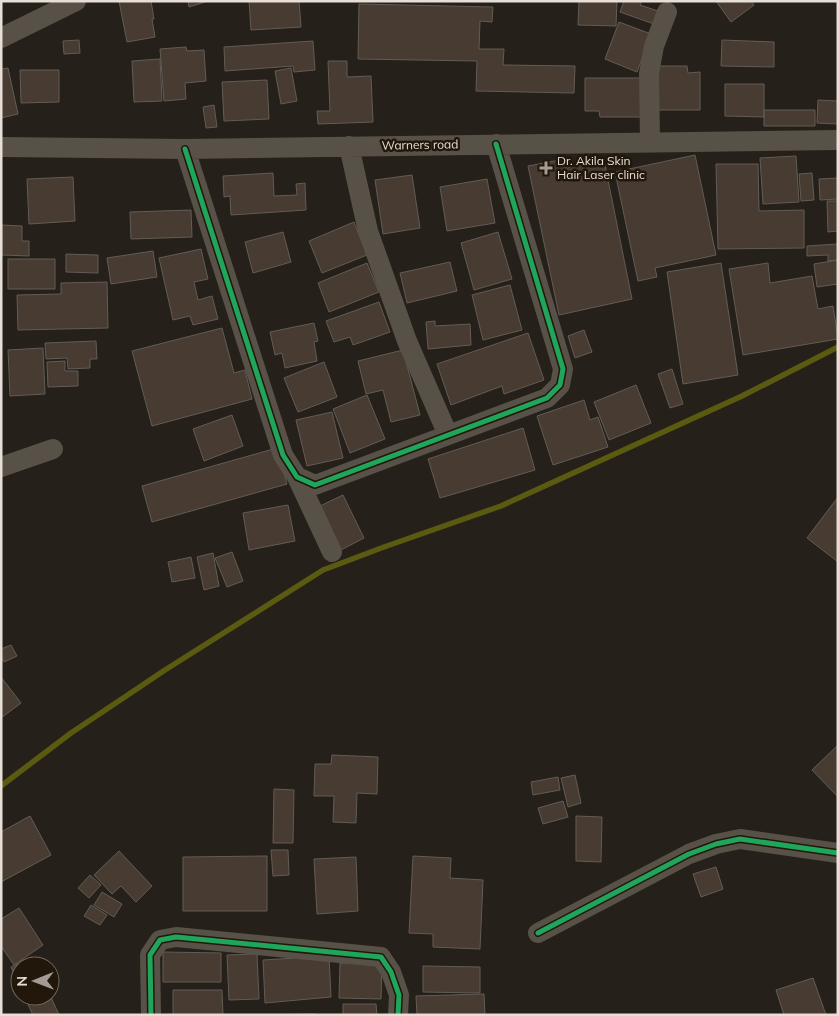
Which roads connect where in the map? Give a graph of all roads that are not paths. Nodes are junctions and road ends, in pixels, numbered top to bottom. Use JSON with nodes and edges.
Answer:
{"nodes":[{"id":1,"x":76,"y":1,"type":"edge"},
{"id":2,"x":666,"y":12,"type":"dead end"},
{"id":3,"x":1,"y":38,"type":"edge"},
{"id":4,"x":838,"y":140,"type":"edge"},
{"id":5,"x":650,"y":141,"type":"junction"},
{"id":6,"x":496,"y":144,"type":"junction"},
{"id":7,"x":349,"y":146,"type":"junction"},
{"id":8,"x":1,"y":147,"type":"edge"},
{"id":9,"x":185,"y":149,"type":"junction"},
{"id":10,"x":448,"y":435,"type":"junction"},
{"id":11,"x":53,"y":449,"type":"dead end"},
{"id":12,"x":1,"y":467,"type":"edge"},
{"id":13,"x":297,"y":477,"type":"junction"},
{"id":14,"x":332,"y":552,"type":"dead end"},
{"id":15,"x":838,"y":853,"type":"edge"},
{"id":16,"x":538,"y":933,"type":"dead end"},
{"id":17,"x":151,"y":1015,"type":"edge"},
{"id":18,"x":398,"y":1015,"type":"edge"}],
"edges":[{"from":1,"to":3,"type":"street"},
{"from":2,"to":5,"type":"street"},
{"from":4,"to":5,"type":"street","name":"Warners road"},
{"from":5,"to":6,"type":"street","name":"Warners road"},
{"from":6,"to":7,"type":"street","name":"Warners road"},
{"from":6,"to":10,"type":"street"},
{"from":7,"to":9,"type":"street","name":"Warners road"},
{"from":7,"to":10,"type":"street"},
{"from":8,"to":9,"type":"street","name":"Warners road"},
{"from":9,"to":13,"type":"street"},
{"from":10,"to":13,"type":"street"},
{"from":11,"to":12,"type":"street"},
{"from":13,"to":14,"type":"street"},
{"from":15,"to":16,"type":"street"},
{"from":17,"to":18,"type":"street"}]}
